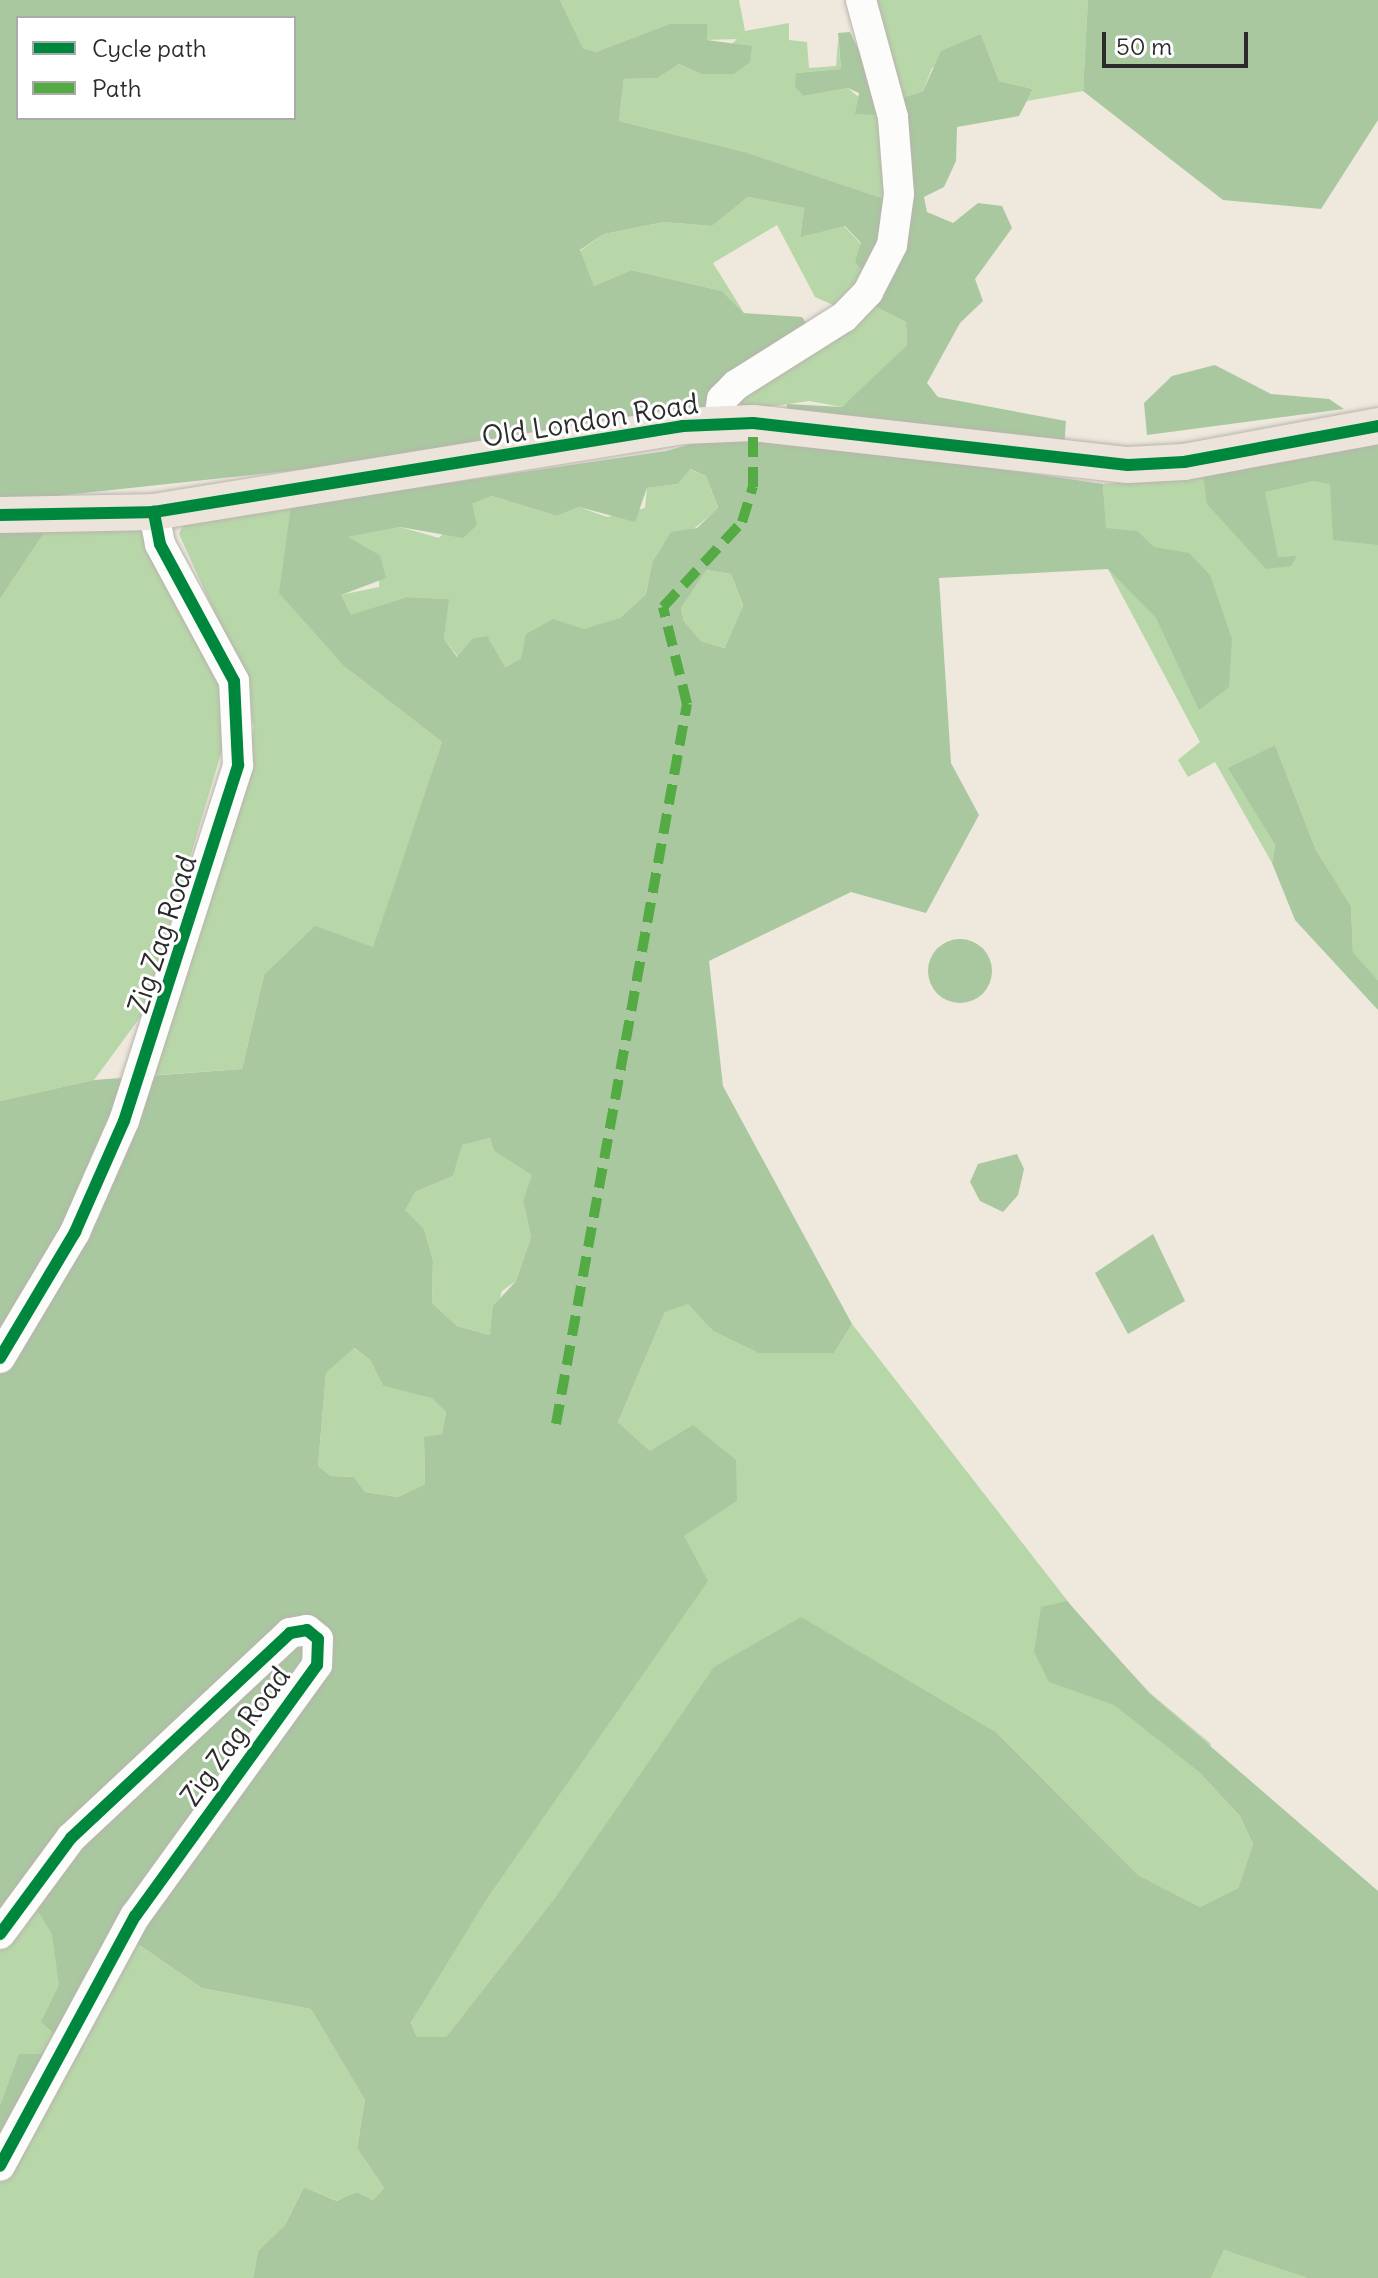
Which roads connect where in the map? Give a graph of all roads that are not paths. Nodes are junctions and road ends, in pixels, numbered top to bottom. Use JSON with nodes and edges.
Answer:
{"nodes":[{"id":1,"x":861,"y":0,"type":"edge"},
{"id":2,"x":718,"y":425,"type":"junction"},
{"id":3,"x":1378,"y":426,"type":"edge"},
{"id":4,"x":154,"y":512,"type":"junction"},
{"id":5,"x":0,"y":515,"type":"edge"},
{"id":6,"x":0,"y":1358,"type":"edge"},
{"id":7,"x":0,"y":1934,"type":"edge"},
{"id":8,"x":0,"y":2166,"type":"edge"}],
"edges":[{"from":1,"to":2,"type":"street"},
{"from":2,"to":3,"type":"main road","name":"Old London Road"},
{"from":2,"to":4,"type":"main road","name":"Old London Road"},
{"from":4,"to":5,"type":"main road","name":"Old London Road"},
{"from":4,"to":6,"type":"street","name":"Zig Zag Road"},
{"from":7,"to":8,"type":"street","name":"Zig Zag Road"}]}
